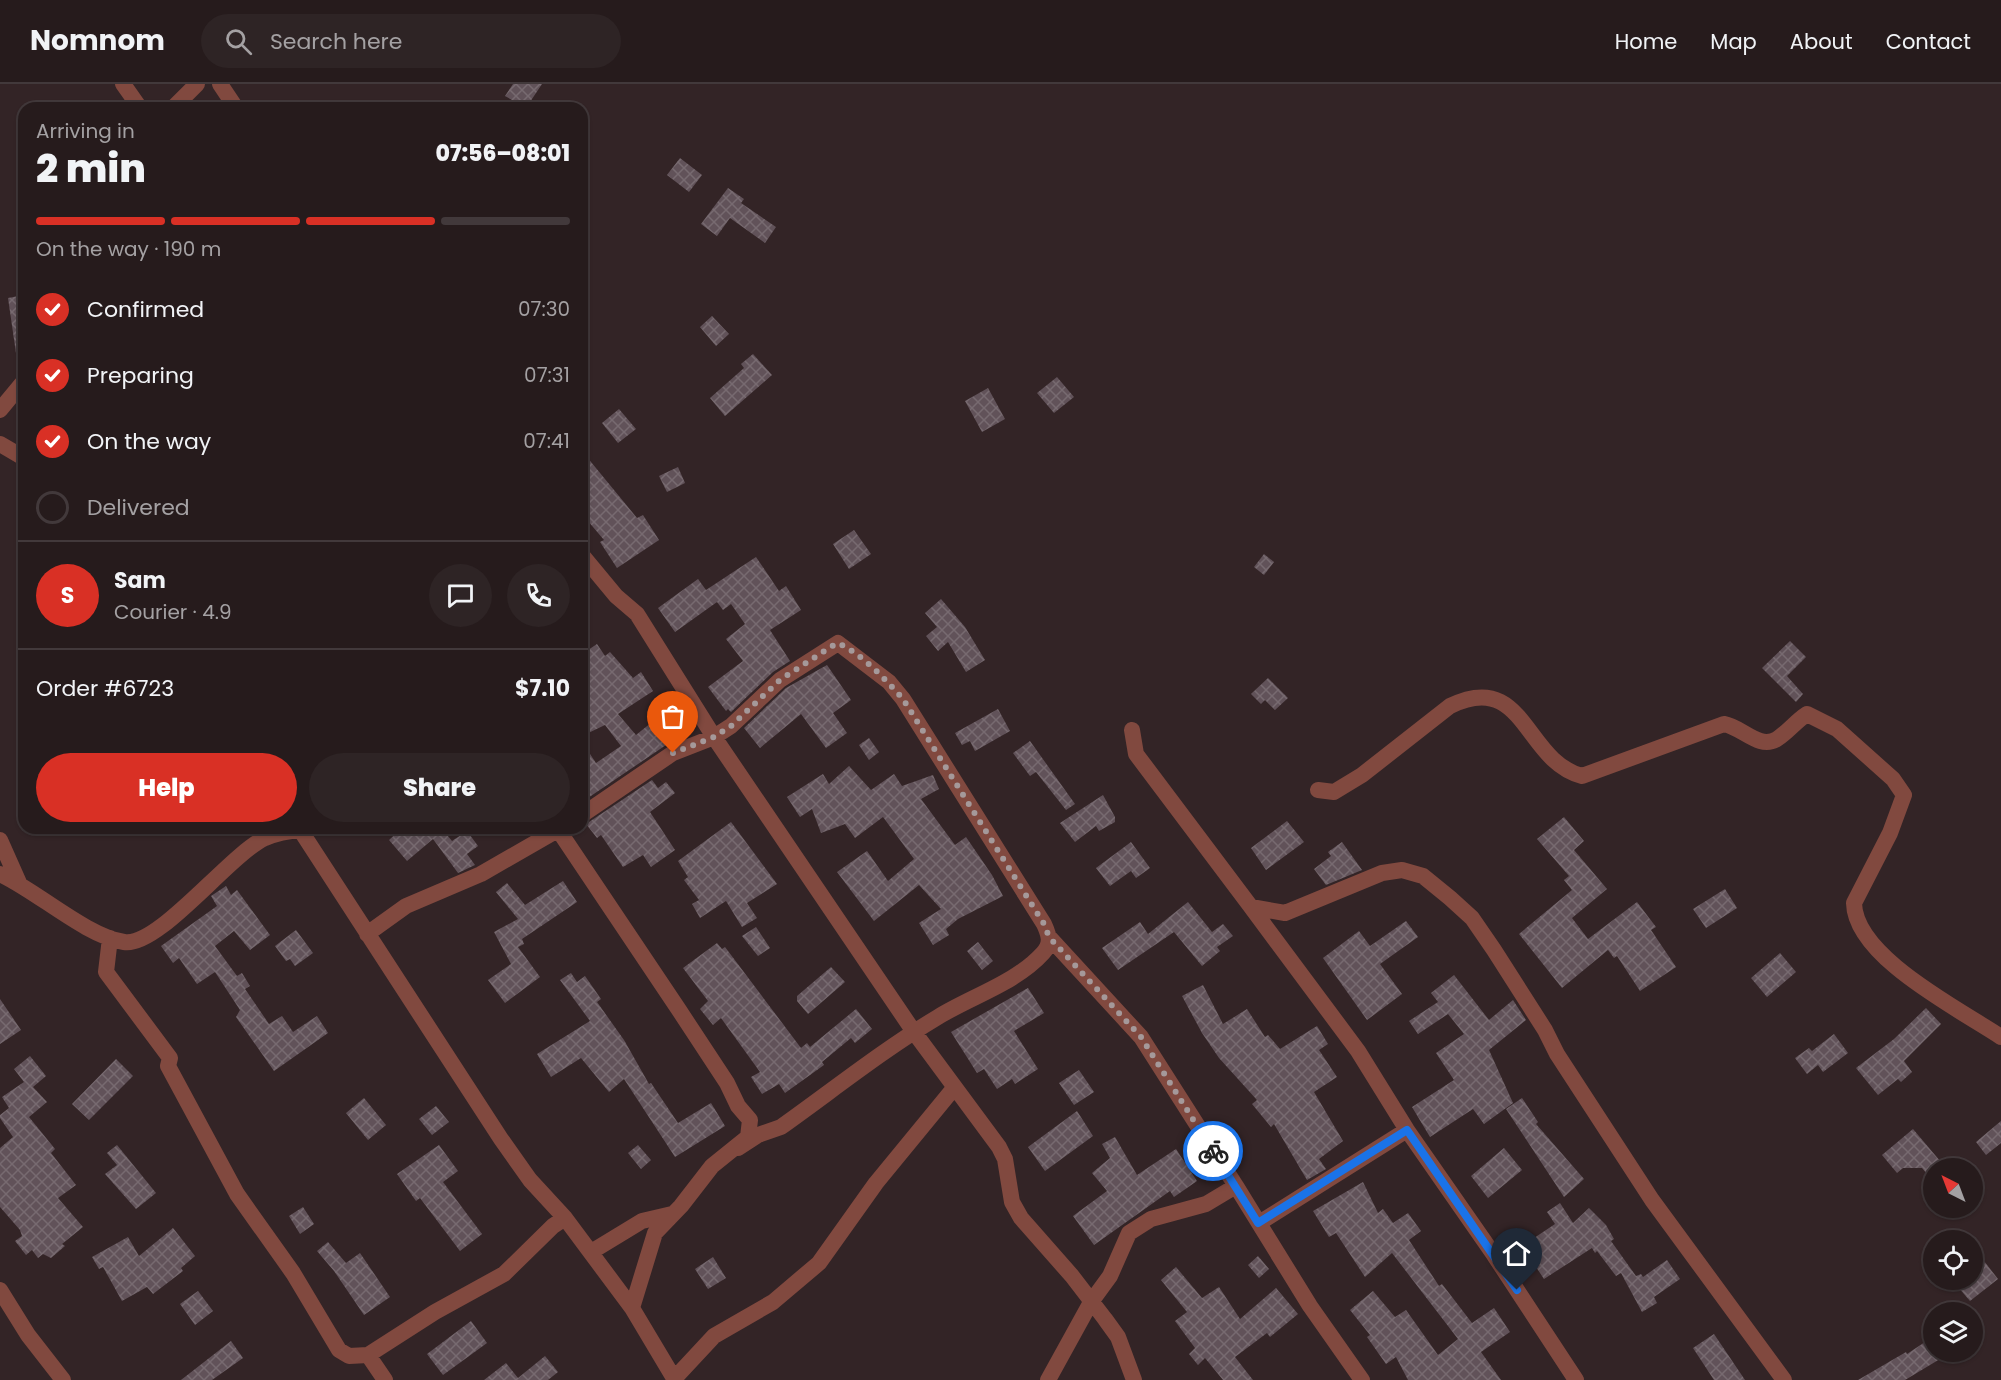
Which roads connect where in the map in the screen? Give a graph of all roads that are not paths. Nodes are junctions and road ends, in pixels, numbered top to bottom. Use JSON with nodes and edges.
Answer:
{"nodes":[{"id":1,"x":123,"y":84,"type":"edge"},
{"id":2,"x":197,"y":84,"type":"edge"},
{"id":3,"x":220,"y":84,"type":"edge"},
{"id":4,"x":136,"y":102,"type":"edge"},
{"id":5,"x":179,"y":102,"type":"edge"},
{"id":6,"x":232,"y":102,"type":"edge"},
{"id":7,"x":18,"y":388,"type":"edge"},
{"id":8,"x":0,"y":410,"type":"edge"},
{"id":9,"x":0,"y":444,"type":"edge"},
{"id":10,"x":18,"y":454,"type":"edge"},
{"id":11,"x":588,"y":562,"type":"edge"},
{"id":12,"x":1132,"y":730,"type":"dead end"},
{"id":13,"x":714,"y":737,"type":"junction"},
{"id":14,"x":1318,"y":790,"type":"dead end"},
{"id":15,"x":588,"y":811,"type":"edge"},
{"id":16,"x":276,"y":834,"type":"edge"},
{"id":17,"x":303,"y":834,"type":"edge"},
{"id":18,"x":550,"y":834,"type":"edge"},
{"id":19,"x":562,"y":834,"type":"edge"},
{"id":20,"x":0,"y":840,"type":"edge"},
{"id":21,"x":0,"y":874,"type":"edge"},
{"id":22,"x":20,"y":885,"type":"junction"},
{"id":23,"x":1251,"y":907,"type":"junction"},
{"id":24,"x":367,"y":934,"type":"junction"},
{"id":25,"x":1049,"y":937,"type":"junction"},
{"id":26,"x":110,"y":938,"type":"junction"},
{"id":27,"x":914,"y":1032,"type":"junction"},
{"id":28,"x":2001,"y":1037,"type":"edge"},
{"id":29,"x":954,"y":1088,"type":"junction"},
{"id":30,"x":1407,"y":1130,"type":"junction"},
{"id":31,"x":738,"y":1148,"type":"junction"},
{"id":32,"x":1236,"y":1186,"type":"junction"},
{"id":33,"x":673,"y":1213,"type":"junction"},
{"id":34,"x":566,"y":1218,"type":"junction"},
{"id":35,"x":1258,"y":1223,"type":"junction"},
{"id":36,"x":591,"y":1252,"type":"junction"},
{"id":37,"x":0,"y":1290,"type":"edge"},
{"id":38,"x":1091,"y":1302,"type":"junction"},
{"id":39,"x":632,"y":1308,"type":"junction"},
{"id":40,"x":368,"y":1355,"type":"junction"},
{"id":41,"x":674,"y":1379,"type":"edge"},
{"id":42,"x":1574,"y":1379,"type":"edge"},
{"id":43,"x":63,"y":1380,"type":"edge"},
{"id":44,"x":385,"y":1380,"type":"edge"},
{"id":45,"x":1048,"y":1380,"type":"edge"},
{"id":46,"x":1134,"y":1380,"type":"edge"},
{"id":47,"x":1362,"y":1380,"type":"edge"},
{"id":48,"x":1784,"y":1380,"type":"edge"}],
"edges":[{"from":1,"to":4,"type":"street"},
{"from":2,"to":5,"type":"street"},
{"from":3,"to":6,"type":"street"},
{"from":7,"to":8,"type":"street"},
{"from":9,"to":10,"type":"street"},
{"from":11,"to":13,"type":"street"},
{"from":12,"to":23,"type":"street"},
{"from":13,"to":15,"type":"street"},
{"from":13,"to":25,"type":"street"},
{"from":13,"to":27,"type":"street"},
{"from":14,"to":28,"type":"street"},
{"from":16,"to":26,"type":"street"},
{"from":17,"to":24,"type":"street"},
{"from":18,"to":24,"type":"street"},
{"from":19,"to":31,"type":"street"},
{"from":20,"to":22,"type":"street"},
{"from":21,"to":22,"type":"street"},
{"from":22,"to":26,"type":"street"},
{"from":23,"to":30,"type":"street"},
{"from":23,"to":48,"type":"street"},
{"from":24,"to":34,"type":"street"},
{"from":25,"to":27,"type":"street"},
{"from":25,"to":32,"type":"street"},
{"from":26,"to":40,"type":"street"},
{"from":27,"to":29,"type":"street"},
{"from":27,"to":31,"type":"street"},
{"from":29,"to":38,"type":"street"},
{"from":29,"to":41,"type":"street"},
{"from":30,"to":35,"type":"street"},
{"from":30,"to":42,"type":"street"},
{"from":31,"to":33,"type":"street"},
{"from":32,"to":35,"type":"street"},
{"from":32,"to":38,"type":"street"},
{"from":33,"to":36,"type":"street"},
{"from":33,"to":39,"type":"street"},
{"from":34,"to":36,"type":"street"},
{"from":34,"to":40,"type":"street"},
{"from":35,"to":47,"type":"street"},
{"from":36,"to":39,"type":"street"},
{"from":37,"to":43,"type":"street"},
{"from":38,"to":45,"type":"street"},
{"from":38,"to":46,"type":"street"},
{"from":39,"to":41,"type":"street"},
{"from":40,"to":44,"type":"street"}]}
